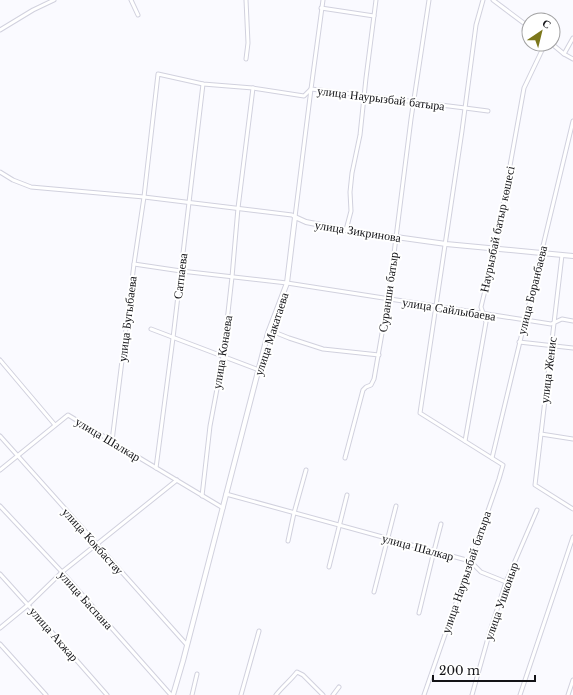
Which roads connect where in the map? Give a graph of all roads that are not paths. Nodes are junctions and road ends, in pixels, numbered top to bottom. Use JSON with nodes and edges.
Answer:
{"nodes":[{"id":1,"x":54,"y":0,"type":"edge"},
{"id":2,"x":131,"y":0,"type":"edge"},
{"id":3,"x":246,"y":0,"type":"edge"},
{"id":4,"x":323,"y":0,"type":"edge"},
{"id":5,"x":376,"y":0,"type":"edge"},
{"id":6,"x":429,"y":0,"type":"edge"},
{"id":7,"x":483,"y":0,"type":"edge"},
{"id":8,"x":493,"y":0,"type":"edge"},
{"id":9,"x":321,"y":8,"type":"junction"},
{"id":10,"x":138,"y":15,"type":"dead end"},
{"id":11,"x":374,"y":16,"type":"junction"},
{"id":12,"x":521,"y":21,"type":"edge"},
{"id":13,"x":0,"y":30,"type":"edge"},
{"id":14,"x":573,"y":38,"type":"edge"},
{"id":15,"x":540,"y":52,"type":"edge"},
{"id":16,"x":561,"y":52,"type":"edge"},
{"id":17,"x":564,"y":54,"type":"junction"},
{"id":18,"x":246,"y":59,"type":"dead end"},
{"id":19,"x":573,"y":59,"type":"edge"},
{"id":20,"x":158,"y":74,"type":"joint"},
{"id":21,"x":203,"y":84,"type":"junction"},
{"id":22,"x":253,"y":88,"type":"junction"},
{"id":23,"x":311,"y":89,"type":"junction"},
{"id":24,"x":364,"y":96,"type":"junction"},
{"id":25,"x":414,"y":102,"type":"junction"},
{"id":26,"x":465,"y":108,"type":"junction"},
{"id":27,"x":488,"y":111,"type":"dead end"},
{"id":28,"x":573,"y":121,"type":"edge"},
{"id":29,"x":0,"y":172,"type":"edge"},
{"id":30,"x":144,"y":197,"type":"junction"},
{"id":31,"x":188,"y":202,"type":"junction"},
{"id":32,"x":238,"y":208,"type":"junction"},
{"id":33,"x":295,"y":217,"type":"junction"},
{"id":34,"x":346,"y":230,"type":"junction"},
{"id":35,"x":396,"y":237,"type":"junction"},
{"id":36,"x":446,"y":244,"type":"junction"},
{"id":37,"x":495,"y":249,"type":"junction"},
{"id":38,"x":541,"y":253,"type":"junction"},
{"id":39,"x":562,"y":255,"type":"junction"},
{"id":40,"x":573,"y":256,"type":"edge"},
{"id":41,"x":134,"y":264,"type":"junction"},
{"id":42,"x":181,"y":271,"type":"junction"},
{"id":43,"x":232,"y":277,"type":"junction"},
{"id":44,"x":287,"y":283,"type":"junction"},
{"id":45,"x":388,"y":300,"type":"junction"},
{"id":46,"x":436,"y":306,"type":"junction"},
{"id":47,"x":483,"y":314,"type":"junction"},
{"id":48,"x":524,"y":320,"type":"junction"},
{"id":49,"x":573,"y":321,"type":"edge"},
{"id":50,"x":554,"y":323,"type":"junction"},
{"id":51,"x":151,"y":329,"type":"dead end"},
{"id":52,"x":269,"y":330,"type":"junction"},
{"id":53,"x":173,"y":338,"type":"junction"},
{"id":54,"x":519,"y":342,"type":"junction"},
{"id":55,"x":551,"y":345,"type":"junction"},
{"id":56,"x":573,"y":348,"type":"edge"},
{"id":57,"x":379,"y":355,"type":"junction"},
{"id":58,"x":223,"y":357,"type":"junction"},
{"id":59,"x":0,"y":360,"type":"edge"},
{"id":60,"x":259,"y":370,"type":"junction"},
{"id":61,"x":55,"y":425,"type":"junction"},
{"id":62,"x":541,"y":434,"type":"junction"},
{"id":63,"x":0,"y":436,"type":"edge"},
{"id":64,"x":573,"y":439,"type":"edge"},
{"id":65,"x":112,"y":441,"type":"junction"},
{"id":66,"x":465,"y":442,"type":"junction"},
{"id":67,"x":17,"y":456,"type":"junction"},
{"id":68,"x":345,"y":458,"type":"dead end"},
{"id":69,"x":492,"y":458,"type":"junction"},
{"id":70,"x":156,"y":468,"type":"junction"},
{"id":71,"x":0,"y":470,"type":"edge"},
{"id":72,"x":306,"y":470,"type":"dead end"},
{"id":73,"x":177,"y":480,"type":"junction"},
{"id":74,"x":226,"y":494,"type":"junction"},
{"id":75,"x":347,"y":495,"type":"dead end"},
{"id":76,"x":202,"y":496,"type":"junction"},
{"id":77,"x":0,"y":506,"type":"edge"},
{"id":78,"x":396,"y":506,"type":"dead end"},
{"id":79,"x":223,"y":508,"type":"junction"},
{"id":80,"x":573,"y":509,"type":"edge"},
{"id":81,"x":537,"y":510,"type":"dead end"},
{"id":82,"x":294,"y":513,"type":"junction"},
{"id":83,"x":441,"y":524,"type":"dead end"},
{"id":84,"x":339,"y":525,"type":"junction"},
{"id":85,"x":573,"y":537,"type":"edge"},
{"id":86,"x":387,"y":538,"type":"junction"},
{"id":87,"x":288,"y":541,"type":"dead end"},
{"id":88,"x":97,"y":544,"type":"junction"},
{"id":89,"x":434,"y":551,"type":"junction"},
{"id":90,"x":470,"y":561,"type":"junction"},
{"id":91,"x":329,"y":566,"type":"dead end"},
{"id":92,"x":62,"y":572,"type":"junction"},
{"id":93,"x":0,"y":574,"type":"edge"},
{"id":94,"x":506,"y":582,"type":"junction"},
{"id":95,"x":374,"y":592,"type":"dead end"},
{"id":96,"x":28,"y":604,"type":"junction"},
{"id":97,"x":419,"y":613,"type":"dead end"},
{"id":98,"x":0,"y":628,"type":"edge"},
{"id":99,"x":259,"y":631,"type":"dead end"},
{"id":100,"x":0,"y":644,"type":"edge"},
{"id":101,"x":187,"y":645,"type":"junction"},
{"id":102,"x":197,"y":674,"type":"dead end"},
{"id":103,"x":573,"y":680,"type":"edge"},
{"id":104,"x":339,"y":687,"type":"dead end"},
{"id":105,"x":46,"y":695,"type":"edge"},
{"id":106,"x":107,"y":695,"type":"edge"},
{"id":107,"x":172,"y":695,"type":"edge"},
{"id":108,"x":192,"y":695,"type":"edge"},
{"id":109,"x":241,"y":695,"type":"edge"},
{"id":110,"x":276,"y":695,"type":"edge"},
{"id":111,"x":323,"y":695,"type":"edge"},
{"id":112,"x":333,"y":695,"type":"edge"},
{"id":113,"x":424,"y":695,"type":"edge"},
{"id":114,"x":472,"y":695,"type":"edge"},
{"id":115,"x":520,"y":695,"type":"edge"},
{"id":116,"x":568,"y":695,"type":"edge"}],
"edges":[{"from":1,"to":13,"type":"street"},
{"from":2,"to":10,"type":"street"},
{"from":3,"to":18,"type":"street"},
{"from":4,"to":9,"type":"street","name":"улица Макатаева"},
{"from":5,"to":11,"type":"street"},
{"from":6,"to":25,"type":"street","name":"Суранши батыр"},
{"from":7,"to":26,"type":"street"},
{"from":8,"to":12,"type":"street"},
{"from":9,"to":11,"type":"street"},
{"from":9,"to":23,"type":"street","name":"улица Макатаева"},
{"from":11,"to":24,"type":"street"},
{"from":14,"to":17,"type":"street"},
{"from":15,"to":37,"type":"street","name":"Наурызбай батыр көшесі"},
{"from":16,"to":17,"type":"street"},
{"from":17,"to":19,"type":"street"},
{"from":20,"to":21,"type":"street","name":"улица Наурызбай батыра"},
{"from":20,"to":30,"type":"street","name":"улица Бугыбаева"},
{"from":21,"to":22,"type":"street","name":"улица Наурызбай батыра"},
{"from":21,"to":31,"type":"street","name":"Сатпаева"},
{"from":22,"to":23,"type":"street","name":"улица Наурызбай батыра"},
{"from":22,"to":32,"type":"street","name":"улица Конаева"},
{"from":23,"to":24,"type":"street","name":"улица Наурызбай батыра"},
{"from":23,"to":33,"type":"street","name":"улица Макатаева"},
{"from":24,"to":25,"type":"street","name":"улица Наурызбай батыра"},
{"from":24,"to":34,"type":"street"},
{"from":25,"to":26,"type":"street","name":"улица Наурызбай батыра"},
{"from":25,"to":35,"type":"street","name":"Суранши батыр"},
{"from":26,"to":27,"type":"street","name":"улица Наурызбай батыра"},
{"from":26,"to":36,"type":"street"},
{"from":28,"to":38,"type":"street","name":"улица Боранбаева"},
{"from":29,"to":30,"type":"street","name":"улица Зикринова"},
{"from":30,"to":31,"type":"street","name":"улица Зикринова"},
{"from":30,"to":41,"type":"street","name":"улица Бугыбаева"},
{"from":31,"to":32,"type":"street","name":"улица Зикринова"},
{"from":31,"to":42,"type":"street","name":"Сатпаева"},
{"from":32,"to":33,"type":"street","name":"улица Зикринова"},
{"from":32,"to":43,"type":"street","name":"улица Конаева"},
{"from":33,"to":34,"type":"street","name":"улица Зикринова"},
{"from":33,"to":44,"type":"street","name":"улица Макатаева"},
{"from":34,"to":35,"type":"street","name":"улица Зикринова"},
{"from":35,"to":36,"type":"street","name":"улица Зикринова"},
{"from":35,"to":45,"type":"street","name":"Суранши батыр"},
{"from":36,"to":37,"type":"street","name":"улица Зикринова"},
{"from":36,"to":46,"type":"street"},
{"from":37,"to":38,"type":"street","name":"улица Зикринова"},
{"from":37,"to":47,"type":"street","name":"Наурызбай батыр көшесі"},
{"from":38,"to":39,"type":"street","name":"улица Зикринова"},
{"from":38,"to":48,"type":"street","name":"улица Боранбаева"},
{"from":39,"to":40,"type":"street","name":"улица Зикринова"},
{"from":39,"to":50,"type":"street","name":"улица Женис"},
{"from":41,"to":42,"type":"street","name":"улица Сайлыбаева"},
{"from":41,"to":65,"type":"street","name":"улица Бугыбаева"},
{"from":42,"to":43,"type":"street","name":"улица Сайлыбаева"},
{"from":42,"to":53,"type":"street","name":"Сатпаева"},
{"from":43,"to":44,"type":"street","name":"улица Сайлыбаева"},
{"from":43,"to":58,"type":"street","name":"улица Конаева"},
{"from":44,"to":45,"type":"street","name":"улица Сайлыбаева"},
{"from":44,"to":52,"type":"street","name":"улица Макатаева"},
{"from":45,"to":46,"type":"street","name":"улица Сайлыбаева"},
{"from":45,"to":57,"type":"street","name":"Суранши батыр"},
{"from":46,"to":47,"type":"street","name":"улица Сайлыбаева"},
{"from":46,"to":66,"type":"street"},
{"from":47,"to":48,"type":"street","name":"улица Сайлыбаева"},
{"from":47,"to":66,"type":"street","name":"Наурызбай батыр көшесі"},
{"from":48,"to":50,"type":"street","name":"улица Сайлыбаева"},
{"from":48,"to":54,"type":"street","name":"улица Боранбаева"},
{"from":49,"to":50,"type":"street","name":"улица Сайлыбаева"},
{"from":50,"to":55,"type":"street","name":"улица Женис"},
{"from":51,"to":53,"type":"street"},
{"from":52,"to":57,"type":"street"},
{"from":52,"to":60,"type":"street","name":"улица Макатаева"},
{"from":53,"to":58,"type":"street"},
{"from":53,"to":70,"type":"street","name":"Сатпаева"},
{"from":54,"to":55,"type":"street"},
{"from":54,"to":69,"type":"street","name":"улица Боранбаева"},
{"from":55,"to":56,"type":"street"},
{"from":55,"to":62,"type":"street","name":"улица Женис"},
{"from":57,"to":68,"type":"street","name":"Суранши батыр"},
{"from":58,"to":60,"type":"street"},
{"from":58,"to":76,"type":"street","name":"улица Конаева"},
{"from":59,"to":61,"type":"street"},
{"from":60,"to":74,"type":"street","name":"улица Макатаева"},
{"from":61,"to":65,"type":"street","name":"улица Шалкар"},
{"from":61,"to":67,"type":"street","name":"улица Шалкар"},
{"from":62,"to":64,"type":"street"},
{"from":62,"to":80,"type":"street","name":"улица Женис"},
{"from":63,"to":67,"type":"street","name":"улица Кокбастау"},
{"from":65,"to":70,"type":"street","name":"улица Шалкар"},
{"from":66,"to":69,"type":"street"},
{"from":67,"to":71,"type":"street","name":"улица Шалкар"},
{"from":67,"to":88,"type":"street","name":"улица Кокбастау"},
{"from":69,"to":90,"type":"street","name":"улица Наурызбай батыра"},
{"from":70,"to":73,"type":"street","name":"улица Шалкар"},
{"from":72,"to":82,"type":"street"},
{"from":73,"to":76,"type":"street","name":"улица Шалкар"},
{"from":73,"to":88,"type":"street"},
{"from":74,"to":79,"type":"street","name":"улица Макатаева"},
{"from":74,"to":82,"type":"street","name":"улица Шалкар"},
{"from":75,"to":84,"type":"street"},
{"from":76,"to":79,"type":"street","name":"улица Шалкар"},
{"from":77,"to":92,"type":"street","name":"улица Баспана"},
{"from":78,"to":86,"type":"street"},
{"from":79,"to":101,"type":"street","name":"улица Макатаева"},
{"from":81,"to":94,"type":"street","name":"улица Ушконыр"},
{"from":82,"to":84,"type":"street","name":"улица Шалкар"},
{"from":82,"to":87,"type":"street"},
{"from":83,"to":89,"type":"street"},
{"from":84,"to":86,"type":"street","name":"улица Шалкар"},
{"from":84,"to":91,"type":"street"},
{"from":85,"to":115,"type":"street"},
{"from":86,"to":89,"type":"street","name":"улица Шалкар"},
{"from":86,"to":95,"type":"street"},
{"from":88,"to":92,"type":"street"},
{"from":88,"to":101,"type":"street","name":"улица Кокбастау"},
{"from":89,"to":90,"type":"street","name":"улица Шалкар"},
{"from":89,"to":97,"type":"street"},
{"from":90,"to":94,"type":"street"},
{"from":90,"to":113,"type":"street","name":"улица Наурызбай батыра"},
{"from":92,"to":96,"type":"street"},
{"from":92,"to":107,"type":"street","name":"улица Баспана"},
{"from":93,"to":96,"type":"street","name":"улица Акжар"},
{"from":94,"to":114,"type":"street","name":"улица Ушконыр"},
{"from":96,"to":98,"type":"street"},
{"from":96,"to":106,"type":"street","name":"улица Акжар"},
{"from":99,"to":109,"type":"street"},
{"from":100,"to":105,"type":"street"},
{"from":101,"to":107,"type":"street","name":"улица Макатаева"},
{"from":102,"to":108,"type":"street"},
{"from":103,"to":116,"type":"street"},
{"from":104,"to":112,"type":"street"},
{"from":110,"to":111,"type":"street"}]}
